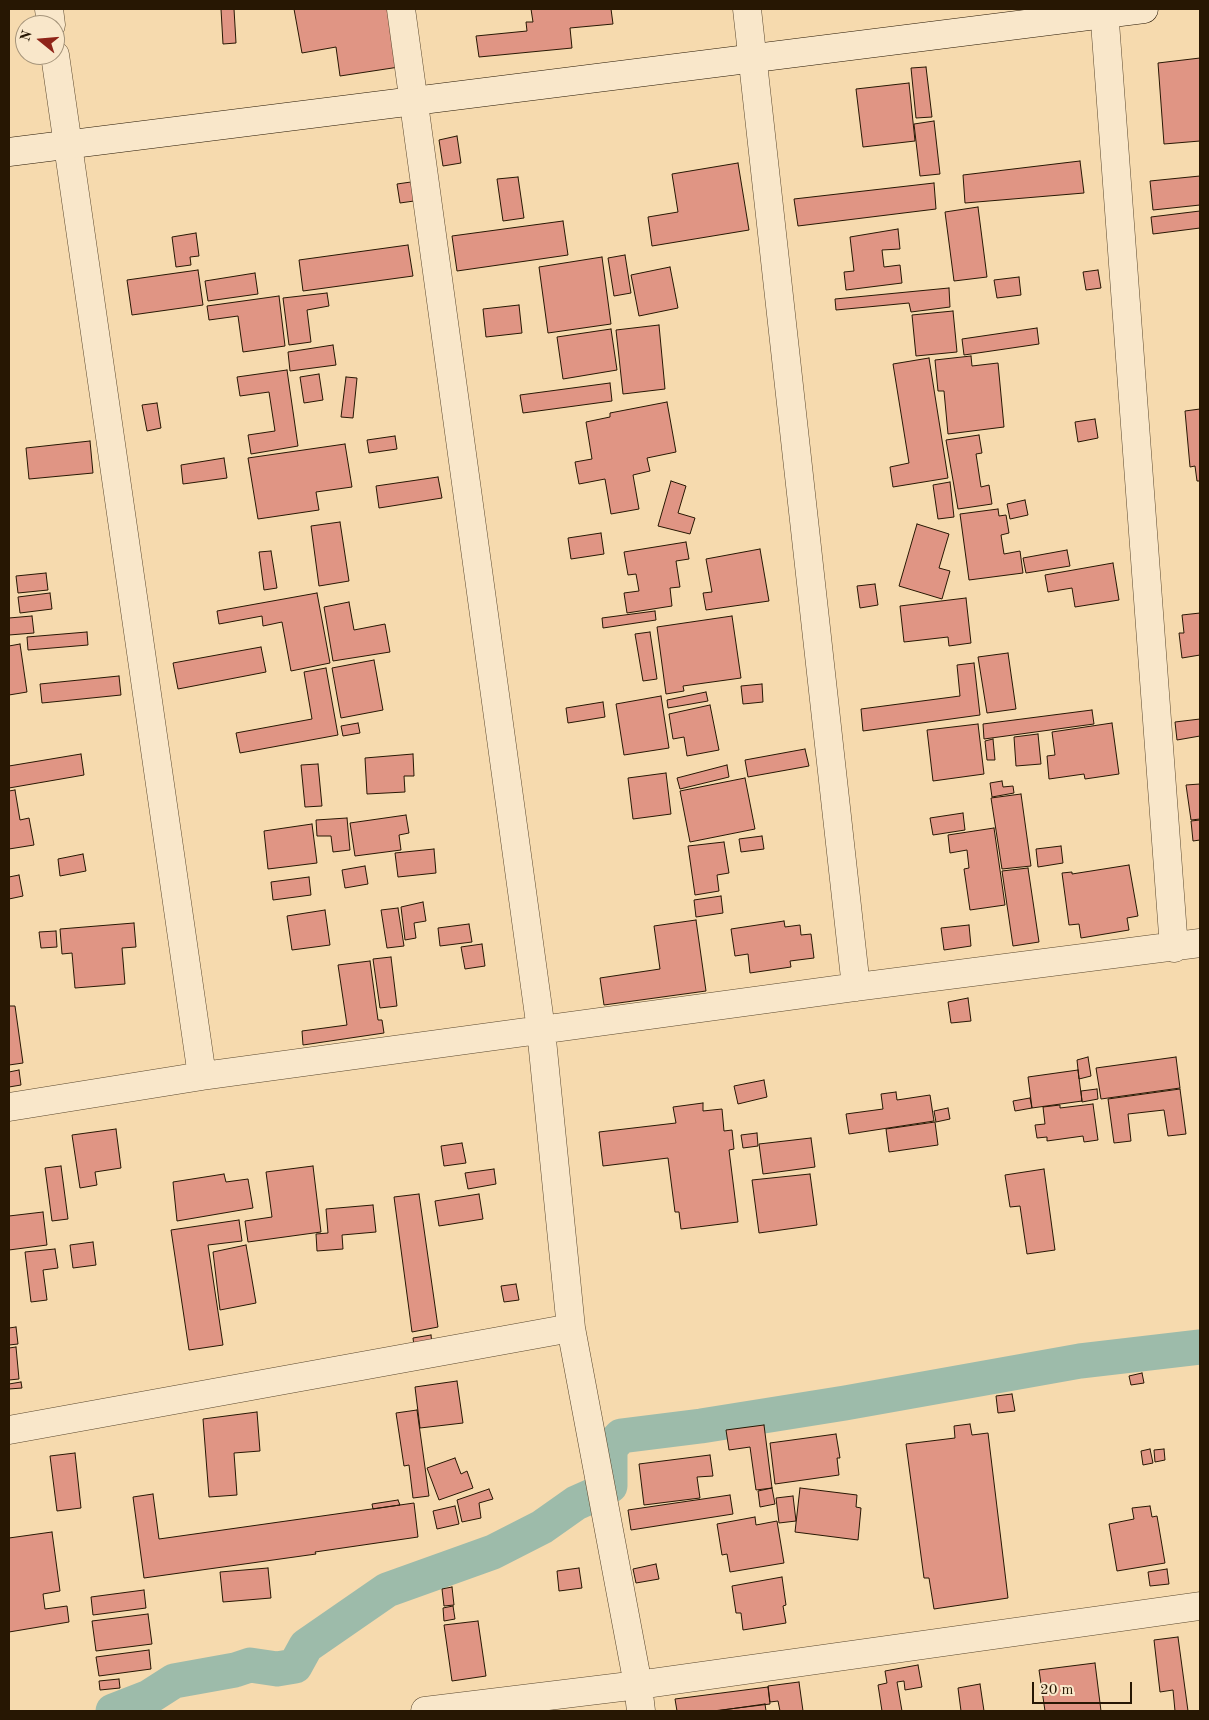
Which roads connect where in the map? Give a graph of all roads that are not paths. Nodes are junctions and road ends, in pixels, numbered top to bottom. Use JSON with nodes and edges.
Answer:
{"nodes":[{"id":1,"x":401,"y":9,"type":"edge"},
{"id":2,"x":747,"y":9,"type":"edge"},
{"id":3,"x":1144,"y":9,"type":"edge"},
{"id":4,"x":1105,"y":11,"type":"edge"},
{"id":5,"x":753,"y":58,"type":"junction"},
{"id":6,"x":56,"y":65,"type":"edge"},
{"id":7,"x":413,"y":100,"type":"junction"},
{"id":8,"x":66,"y":143,"type":"junction"},
{"id":9,"x":9,"y":152,"type":"edge"},
{"id":10,"x":1200,"y":943,"type":"edge"},
{"id":11,"x":1174,"y":948,"type":"junction"},
{"id":12,"x":856,"y":987,"type":"junction"},
{"id":13,"x":541,"y":1030,"type":"junction"},
{"id":14,"x":202,"y":1076,"type":"junction"},
{"id":15,"x":9,"y":1107,"type":"edge"},
{"id":16,"x":571,"y":1328,"type":"junction"},
{"id":17,"x":9,"y":1430,"type":"edge"},
{"id":18,"x":1200,"y":1606,"type":"edge"},
{"id":19,"x":639,"y":1698,"type":"edge"},
{"id":20,"x":425,"y":1711,"type":"edge"}],
"edges":[{"from":1,"to":7,"type":"street"},
{"from":2,"to":5,"type":"street"},
{"from":3,"to":4,"type":"street"},
{"from":4,"to":5,"type":"street"},
{"from":4,"to":11,"type":"street"},
{"from":5,"to":7,"type":"street"},
{"from":5,"to":12,"type":"street"},
{"from":6,"to":8,"type":"street"},
{"from":7,"to":8,"type":"street"},
{"from":7,"to":13,"type":"street"},
{"from":8,"to":9,"type":"street"},
{"from":8,"to":14,"type":"street"},
{"from":10,"to":11,"type":"street"},
{"from":11,"to":12,"type":"street"},
{"from":12,"to":13,"type":"street"},
{"from":13,"to":14,"type":"street"},
{"from":13,"to":16,"type":"street"},
{"from":14,"to":15,"type":"street"},
{"from":16,"to":17,"type":"street"},
{"from":16,"to":19,"type":"street"},
{"from":18,"to":19,"type":"street"},
{"from":19,"to":20,"type":"street"}]}
